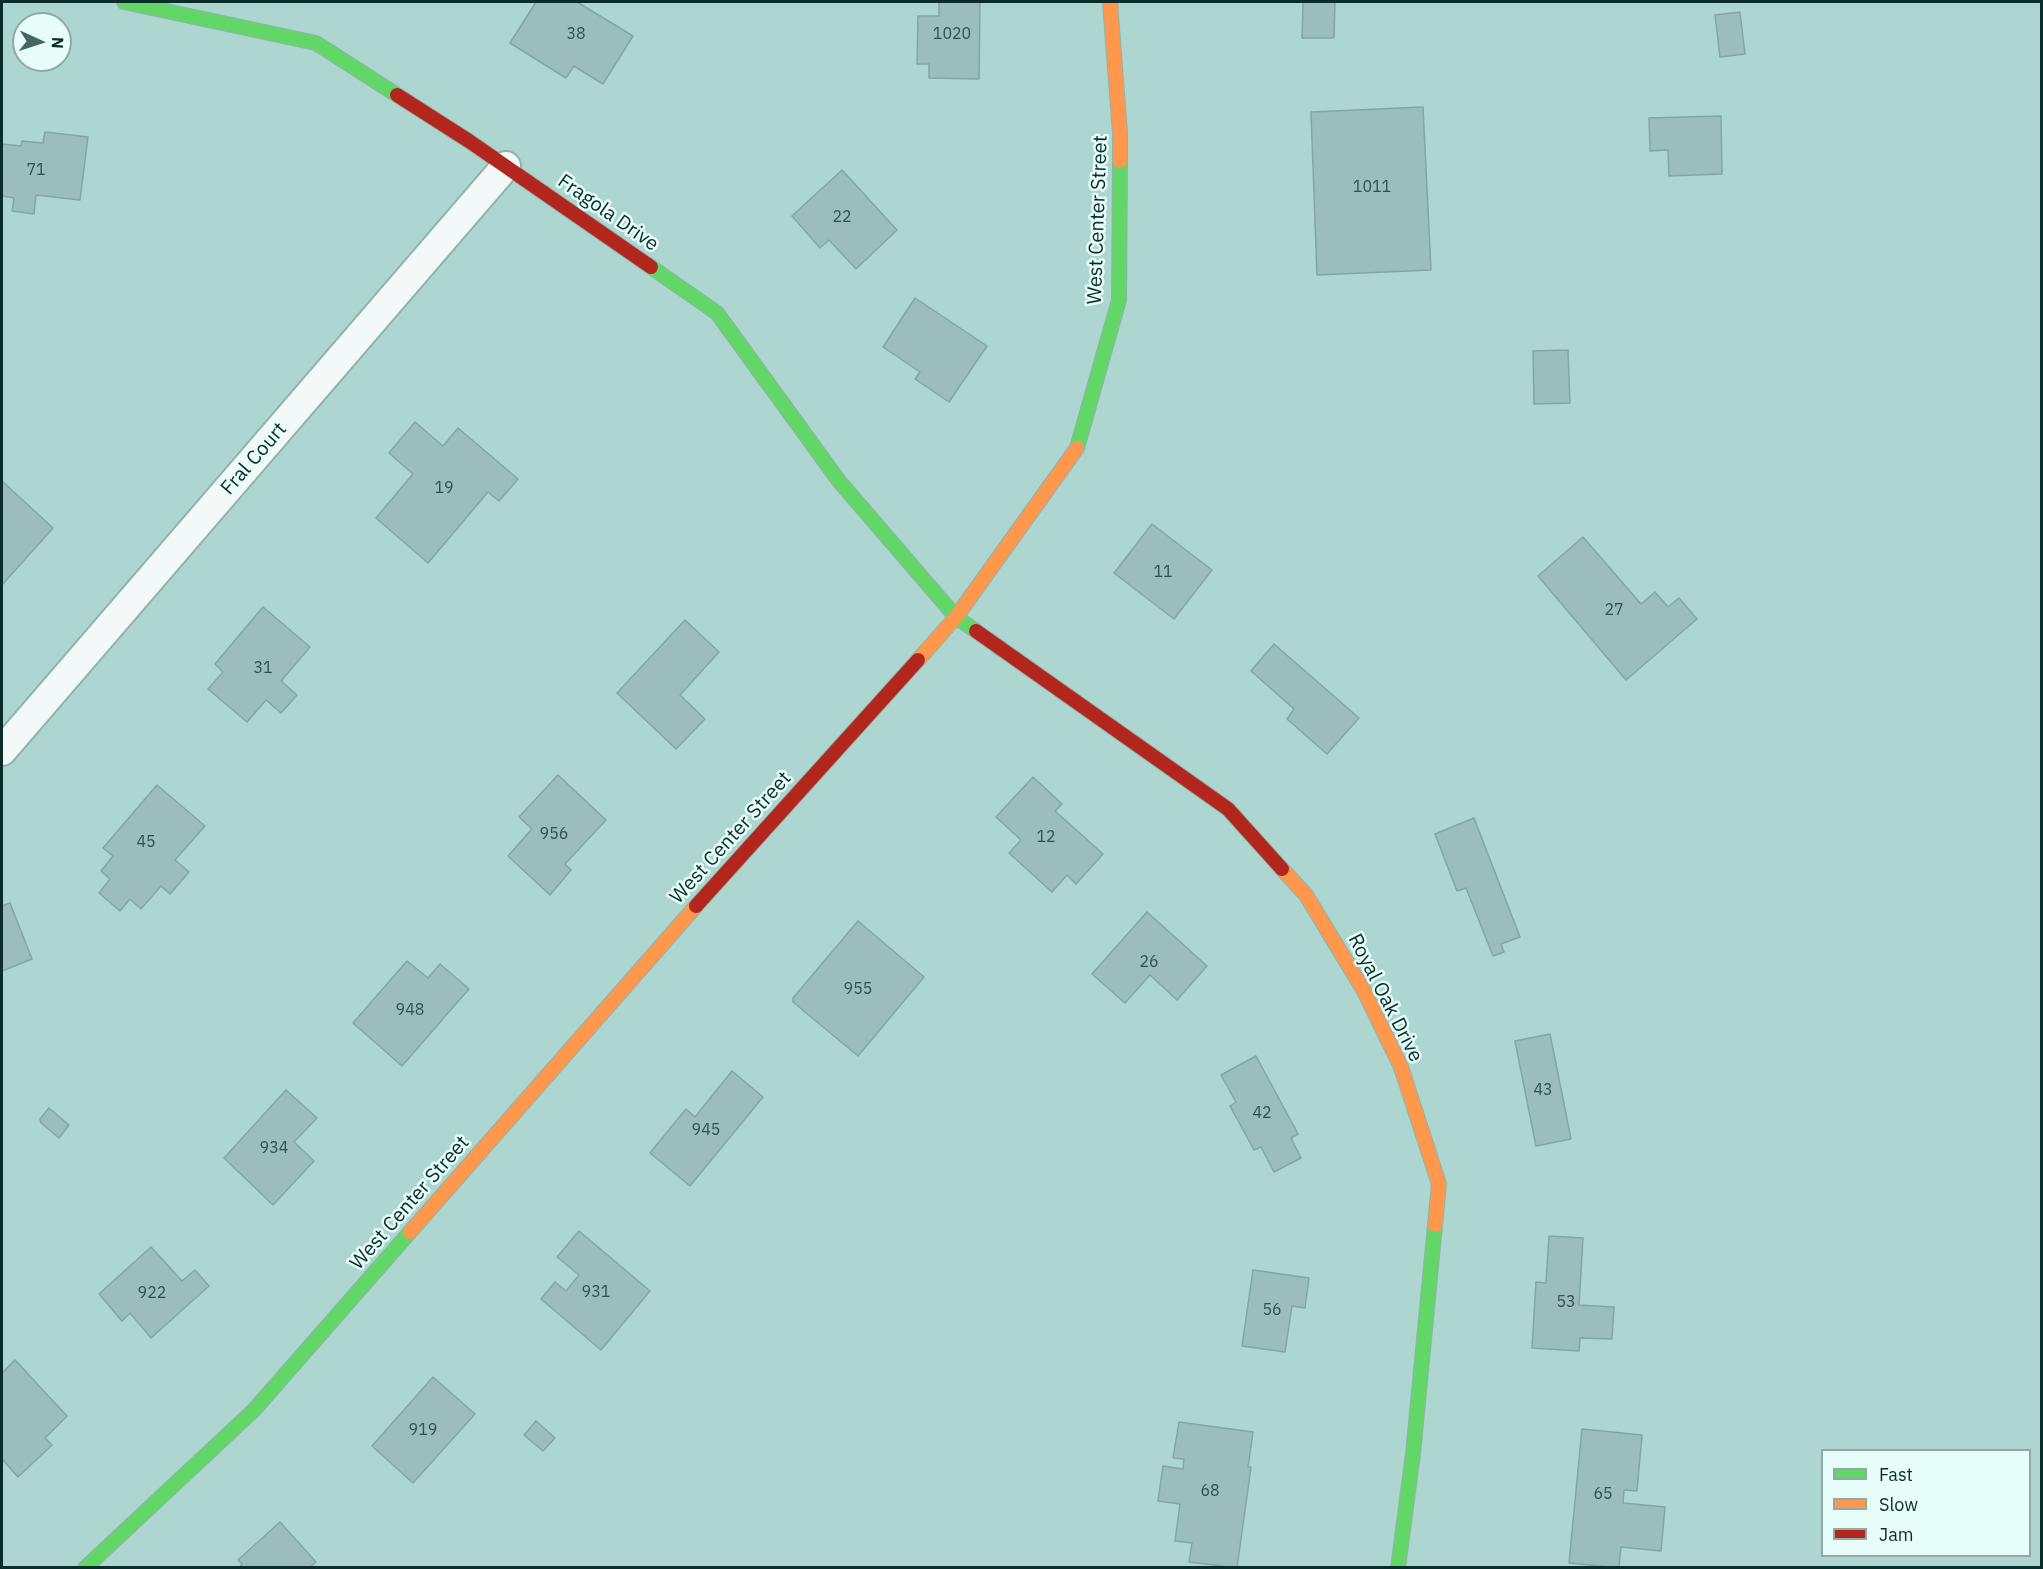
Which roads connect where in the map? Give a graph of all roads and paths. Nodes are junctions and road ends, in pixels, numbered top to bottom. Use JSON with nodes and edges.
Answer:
{"nodes":[{"id":1,"x":124,"y":2,"type":"edge"},
{"id":2,"x":1110,"y":2,"type":"edge"},
{"id":3,"x":506,"y":166,"type":"junction"},
{"id":4,"x":956,"y":617,"type":"junction"},
{"id":5,"x":2,"y":751,"type":"edge"},
{"id":6,"x":85,"y":1568,"type":"edge"},
{"id":7,"x":1398,"y":1568,"type":"edge"}],
"edges":[{"from":1,"to":3,"type":"street","name":"Fragola Drive"},
{"from":2,"to":4,"type":"street","name":"West Center Street"},
{"from":3,"to":4,"type":"street","name":"Fragola Drive"},
{"from":3,"to":5,"type":"street","name":"Fral Court"},
{"from":4,"to":6,"type":"street","name":"West Center Street"},
{"from":4,"to":7,"type":"street","name":"Royal Oak Drive"}]}
